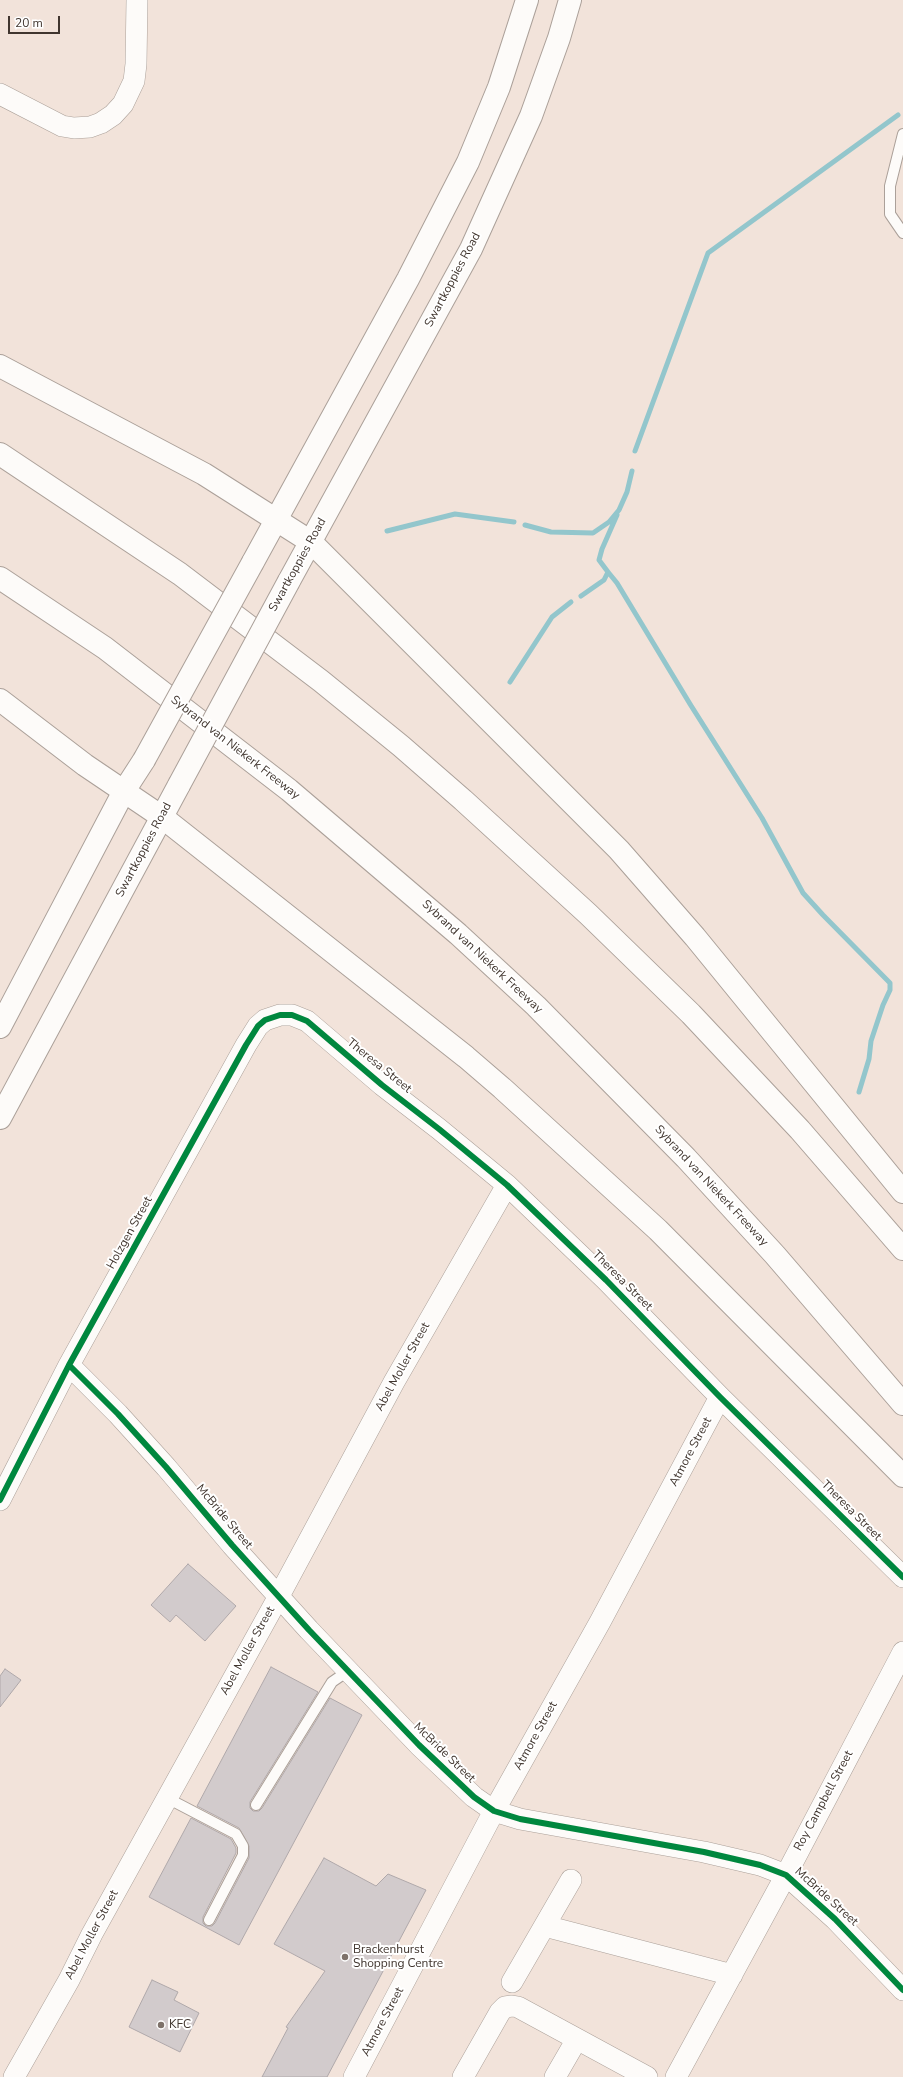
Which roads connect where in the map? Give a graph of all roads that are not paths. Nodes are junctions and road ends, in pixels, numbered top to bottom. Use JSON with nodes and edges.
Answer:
{"nodes":[{"id":1,"x":137,"y":0,"type":"edge"},
{"id":2,"x":527,"y":0,"type":"edge"},
{"id":3,"x":570,"y":0,"type":"edge"},
{"id":4,"x":0,"y":94,"type":"edge"},
{"id":5,"x":903,"y":134,"type":"edge"},
{"id":6,"x":903,"y":233,"type":"edge"},
{"id":7,"x":0,"y":366,"type":"edge"},
{"id":8,"x":0,"y":454,"type":"edge"},
{"id":9,"x":276,"y":520,"type":"junction"},
{"id":10,"x":311,"y":542,"type":"junction"},
{"id":11,"x":0,"y":578,"type":"edge"},
{"id":12,"x":0,"y":700,"type":"edge"},
{"id":13,"x":124,"y":791,"type":"junction"},
{"id":14,"x":162,"y":817,"type":"junction"},
{"id":15,"x":307,"y":1021,"type":"joint"},
{"id":16,"x":0,"y":1027,"type":"edge"},
{"id":17,"x":0,"y":1118,"type":"edge"},
{"id":18,"x":507,"y":1185,"type":"junction"},
{"id":19,"x":903,"y":1192,"type":"edge"},
{"id":20,"x":903,"y":1249,"type":"edge"},
{"id":21,"x":69,"y":1366,"type":"junction"},
{"id":22,"x":720,"y":1397,"type":"junction"},
{"id":23,"x":903,"y":1404,"type":"edge"},
{"id":24,"x":903,"y":1476,"type":"edge"},
{"id":25,"x":0,"y":1500,"type":"edge"},
{"id":26,"x":903,"y":1577,"type":"edge"},
{"id":27,"x":279,"y":1596,"type":"junction"},
{"id":28,"x":903,"y":1652,"type":"edge"},
{"id":29,"x":348,"y":1671,"type":"junction"},
{"id":30,"x":167,"y":1798,"type":"junction"},
{"id":31,"x":256,"y":1805,"type":"dead end"},
{"id":32,"x":494,"y":1811,"type":"junction"},
{"id":33,"x":786,"y":1875,"type":"junction"},
{"id":34,"x":571,"y":1880,"type":"dead end"},
{"id":35,"x":209,"y":1920,"type":"dead end"},
{"id":36,"x":544,"y":1926,"type":"junction"},
{"id":37,"x":732,"y":1975,"type":"junction"},
{"id":38,"x":512,"y":1982,"type":"dead end"},
{"id":39,"x":903,"y":1990,"type":"edge"},
{"id":40,"x":577,"y":2039,"type":"junction"},
{"id":41,"x":14,"y":2077,"type":"edge"},
{"id":42,"x":354,"y":2077,"type":"edge"},
{"id":43,"x":463,"y":2077,"type":"edge"},
{"id":44,"x":555,"y":2077,"type":"edge"},
{"id":45,"x":647,"y":2077,"type":"edge"},
{"id":46,"x":676,"y":2077,"type":"edge"}],
"edges":[{"from":1,"to":4,"type":"street"},
{"from":2,"to":9,"type":"main road"},
{"from":3,"to":10,"type":"main road","name":"Swartkoppies Road"},
{"from":5,"to":6,"type":"lane"},
{"from":7,"to":9,"type":"main road"},
{"from":8,"to":20,"type":"main road"},
{"from":9,"to":10,"type":"main road"},
{"from":9,"to":13,"type":"main road","bridge":true},
{"from":10,"to":14,"type":"main road","name":"Swartkoppies Road","bridge":true},
{"from":10,"to":19,"type":"main road"},
{"from":11,"to":23,"type":"main road","name":"Sybrand van Niekerk Freeway"},
{"from":12,"to":13,"type":"main road"},
{"from":13,"to":14,"type":"main road"},
{"from":13,"to":16,"type":"main road"},
{"from":14,"to":17,"type":"main road","name":"Swartkoppies Road"},
{"from":14,"to":24,"type":"main road"},
{"from":15,"to":18,"type":"street","name":"Theresa Street"},
{"from":15,"to":21,"type":"street","name":"Holzgen Street"},
{"from":18,"to":22,"type":"street","name":"Theresa Street"},
{"from":18,"to":27,"type":"street","name":"Abel Moller Street"},
{"from":21,"to":25,"type":"street","name":"Holzgen Street"},
{"from":21,"to":27,"type":"street","name":"McBride Street"},
{"from":22,"to":26,"type":"street","name":"Theresa Street"},
{"from":22,"to":32,"type":"street","name":"Atmore Street"},
{"from":27,"to":29,"type":"street","name":"McBride Street"},
{"from":27,"to":30,"type":"street","name":"Abel Moller Street"},
{"from":28,"to":33,"type":"street","name":"Roy Campbell Street"},
{"from":29,"to":31,"type":"lane"},
{"from":29,"to":32,"type":"street","name":"McBride Street"},
{"from":30,"to":35,"type":"lane"},
{"from":30,"to":41,"type":"street","name":"Abel Moller Street"},
{"from":32,"to":33,"type":"street","name":"McBride Street"},
{"from":32,"to":42,"type":"street","name":"Atmore Street"},
{"from":33,"to":37,"type":"street","name":"Roy Campbell Street"},
{"from":33,"to":39,"type":"street","name":"McBride Street"},
{"from":34,"to":36,"type":"street"},
{"from":36,"to":37,"type":"street"},
{"from":36,"to":38,"type":"street"},
{"from":37,"to":46,"type":"street","name":"Roy Campbell Street"},
{"from":40,"to":43,"type":"street"},
{"from":40,"to":44,"type":"street"},
{"from":40,"to":45,"type":"street"}]}
